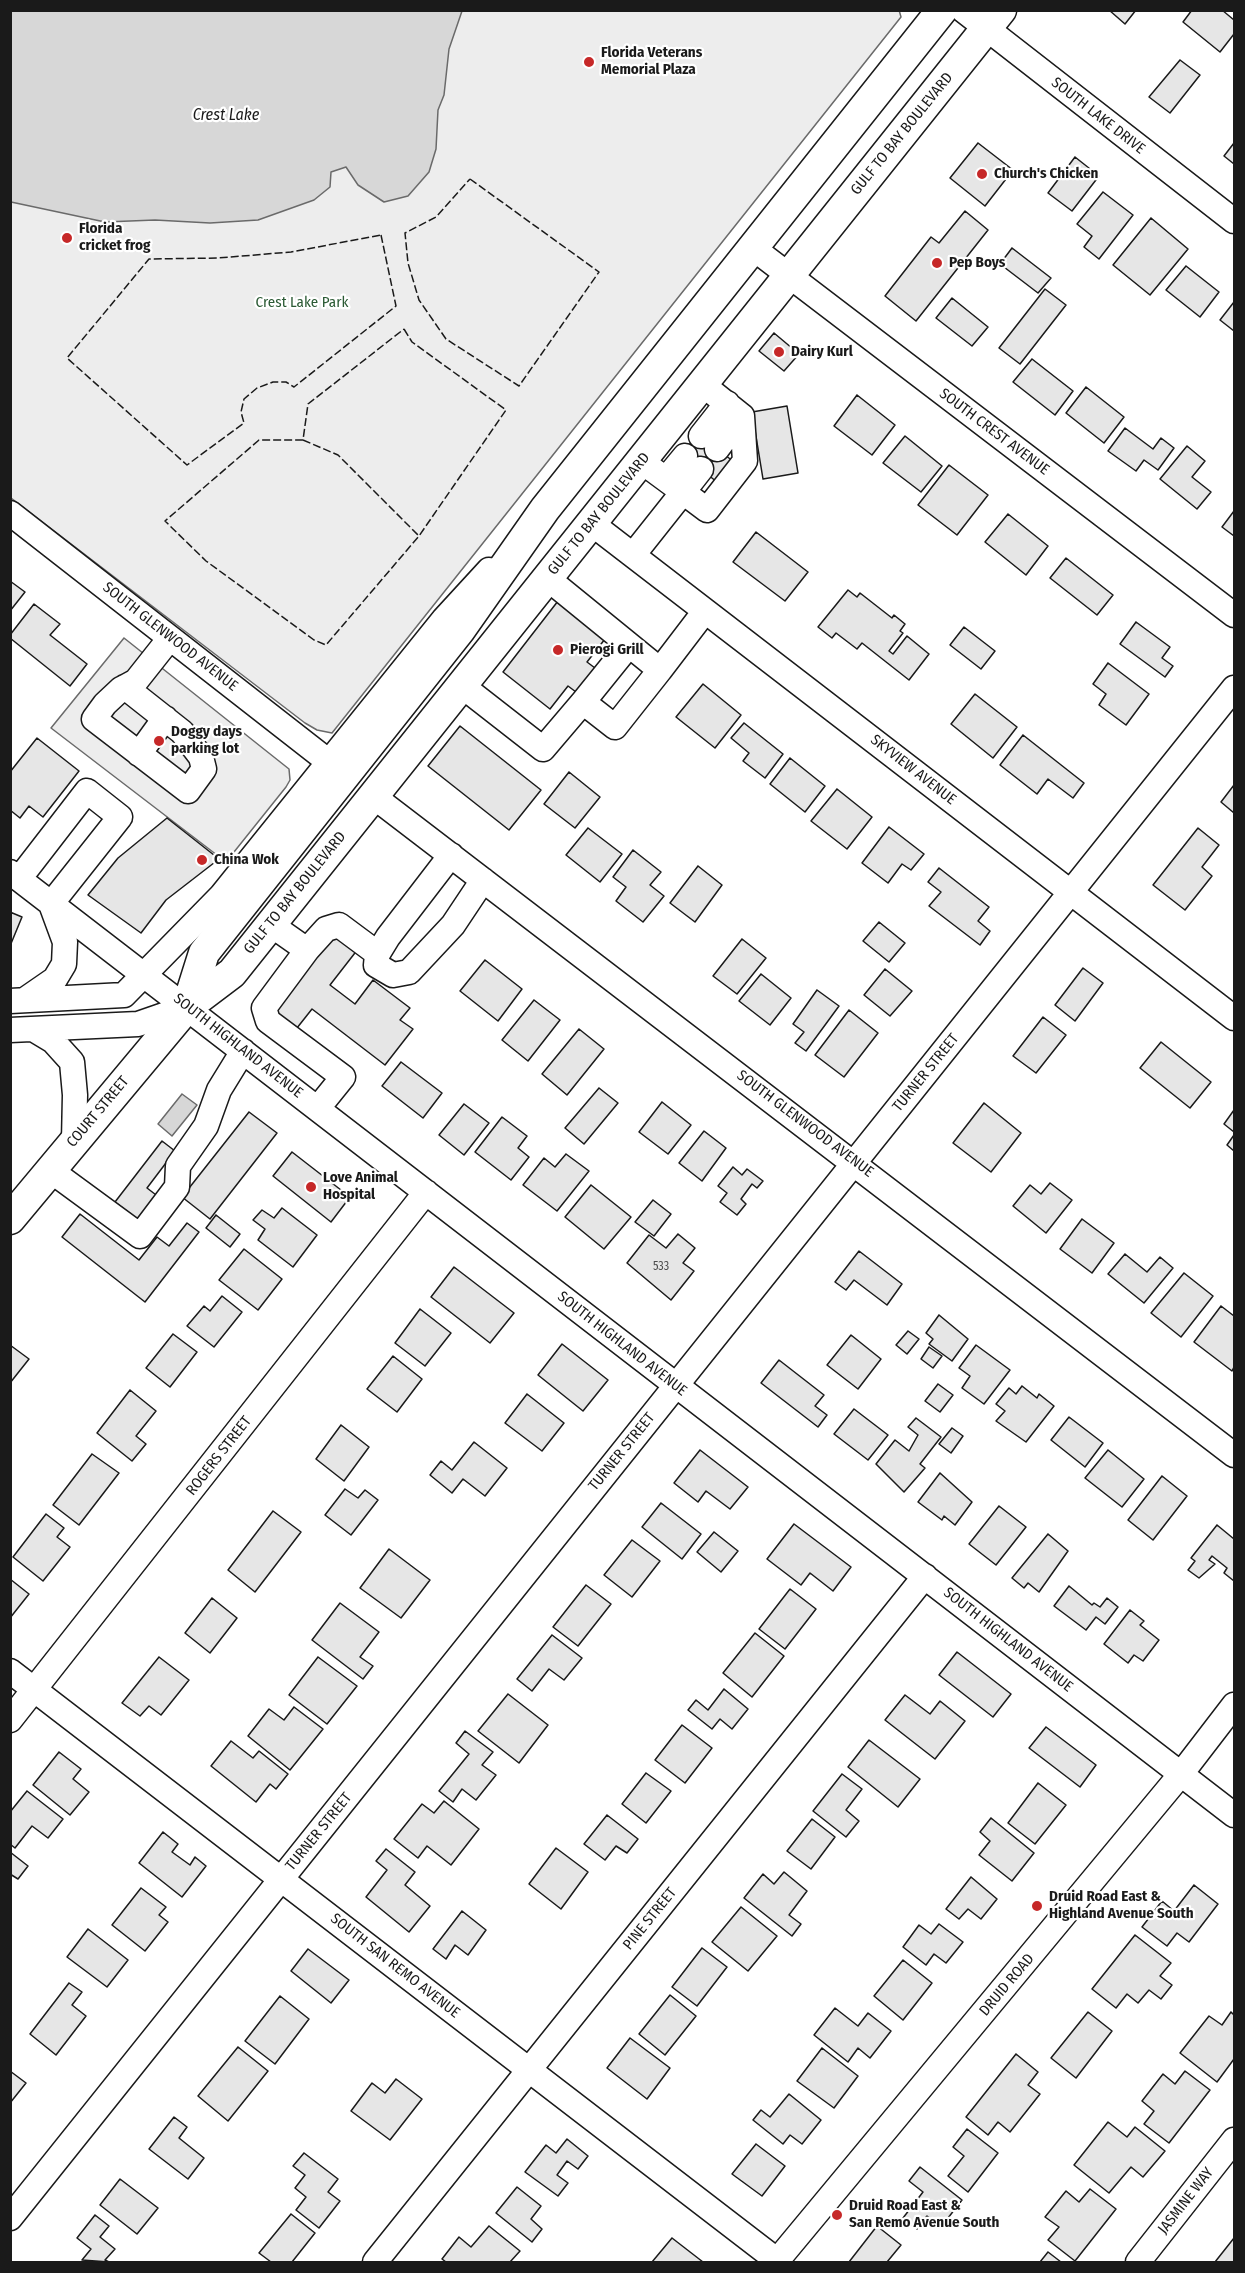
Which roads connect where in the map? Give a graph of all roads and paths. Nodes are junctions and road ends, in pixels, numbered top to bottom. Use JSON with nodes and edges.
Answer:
{"nodes":[{"id":1,"x":942,"y":10,"type":"edge"},
{"id":2,"x":963,"y":10,"type":"edge"},
{"id":3,"x":993,"y":20,"type":"edge"},
{"id":4,"x":1234,"y":221,"type":"edge"},
{"id":5,"x":753,"y":248,"type":"junction"},
{"id":6,"x":789,"y":275,"type":"junction"},
{"id":7,"x":702,"y":384,"type":"junction"},
{"id":8,"x":634,"y":396,"type":"junction"},
{"id":9,"x":734,"y":410,"type":"junction"},
{"id":10,"x":709,"y":442,"type":"dead end"},
{"id":11,"x":641,"y":461,"type":"junction"},
{"id":12,"x":693,"y":462,"type":"dead end"},
{"id":13,"x":675,"y":486,"type":"junction"},
{"id":14,"x":545,"y":509,"type":"junction"},
{"id":15,"x":10,"y":513,"type":"edge"},
{"id":16,"x":591,"y":523,"type":"junction"},
{"id":17,"x":633,"y":555,"type":"junction"},
{"id":18,"x":548,"y":578,"type":"junction"},
{"id":19,"x":705,"y":611,"type":"junction"},
{"id":20,"x":1234,"y":615,"type":"edge"},
{"id":21,"x":170,"y":638,"type":"junction"},
{"id":22,"x":629,"y":645,"type":"junction"},
{"id":23,"x":660,"y":670,"type":"junction"},
{"id":24,"x":461,"y":685,"type":"junction"},
{"id":25,"x":125,"y":687,"type":"junction"},
{"id":26,"x":1234,"y":688,"type":"edge"},
{"id":27,"x":583,"y":702,"type":"junction"},
{"id":28,"x":165,"y":718,"type":"junction"},
{"id":29,"x":139,"y":754,"type":"junction"},
{"id":30,"x":329,"y":762,"type":"junction"},
{"id":31,"x":373,"y":796,"type":"junction"},
{"id":32,"x":451,"y":855,"type":"junction"},
{"id":33,"x":15,"y":876,"type":"edge"},
{"id":34,"x":483,"y":880,"type":"junction"},
{"id":35,"x":1071,"y":893,"type":"junction"},
{"id":36,"x":51,"y":904,"type":"junction"},
{"id":37,"x":270,"y":924,"type":"junction"},
{"id":38,"x":307,"y":950,"type":"junction"},
{"id":39,"x":378,"y":954,"type":"junction"},
{"id":40,"x":145,"y":974,"type":"junction"},
{"id":41,"x":18,"y":1000,"type":"edge"},
{"id":42,"x":187,"y":1007,"type":"junction"},
{"id":43,"x":1234,"y":1018,"type":"edge"},
{"id":44,"x":22,"y":1030,"type":"edge"},
{"id":45,"x":243,"y":1051,"type":"junction"},
{"id":46,"x":318,"y":1108,"type":"junction"},
{"id":47,"x":74,"y":1141,"type":"junction"},
{"id":48,"x":854,"y":1162,"type":"junction"},
{"id":49,"x":51,"y":1170,"type":"junction"},
{"id":50,"x":426,"y":1192,"type":"junction"},
{"id":51,"x":10,"y":1219,"type":"edge"},
{"id":52,"x":676,"y":1385,"type":"junction"},
{"id":53,"x":1234,"y":1455,"type":"edge"},
{"id":54,"x":925,"y":1576,"type":"junction"},
{"id":55,"x":10,"y":1671,"type":"edge"},
{"id":56,"x":34,"y":1690,"type":"junction"},
{"id":57,"x":1234,"y":1705,"type":"edge"},
{"id":58,"x":10,"y":1720,"type":"edge"},
{"id":59,"x":1181,"y":1774,"type":"junction"},
{"id":60,"x":1234,"y":1815,"type":"edge"},
{"id":61,"x":282,"y":1878,"type":"junction"},
{"id":62,"x":529,"y":2069,"type":"junction"},
{"id":63,"x":1234,"y":2140,"type":"edge"},
{"id":64,"x":1227,"y":2165,"type":"edge"},
{"id":65,"x":10,"y":2218,"type":"edge"},
{"id":66,"x":375,"y":2262,"type":"edge"},
{"id":67,"x":778,"y":2262,"type":"edge"},
{"id":68,"x":1138,"y":2262,"type":"edge"}],
"edges":[{"from":1,"to":5,"type":"main road"},
{"from":2,"to":3,"type":"street","name":"SOUTH LAKE DRIVE"},
{"from":3,"to":4,"type":"street","name":"SOUTH LAKE DRIVE"},
{"from":3,"to":6,"type":"main road","name":"GULF TO BAY BOULEVARD"},
{"from":5,"to":6,"type":"street","name":"SOUTH CREST AVENUE"},
{"from":5,"to":8,"type":"main road"},
{"from":6,"to":7,"type":"main road","name":"GULF TO BAY BOULEVARD"},
{"from":6,"to":20,"type":"street","name":"SOUTH CREST AVENUE"},
{"from":7,"to":9,"type":"street"},
{"from":7,"to":11,"type":"main road","name":"GULF TO BAY BOULEVARD"},
{"from":8,"to":14,"type":"main road"},
{"from":8,"to":16,"type":"main road"},
{"from":9,"to":10,"type":"street"},
{"from":9,"to":13,"type":"street"},
{"from":11,"to":13,"type":"street"},
{"from":11,"to":16,"type":"main road","name":"GULF TO BAY BOULEVARD"},
{"from":12,"to":13,"type":"street"},
{"from":13,"to":17,"type":"street"},
{"from":14,"to":30,"type":"street"},
{"from":14,"to":42,"type":"main road"},
{"from":15,"to":21,"type":"street","name":"SOUTH GLENWOOD AVENUE"},
{"from":16,"to":17,"type":"street","name":"SKYVIEW AVENUE"},
{"from":16,"to":18,"type":"main road","name":"GULF TO BAY BOULEVARD"},
{"from":17,"to":19,"type":"street","name":"SKYVIEW AVENUE"},
{"from":18,"to":22,"type":"street"},
{"from":18,"to":24,"type":"main road","name":"GULF TO BAY BOULEVARD"},
{"from":19,"to":23,"type":"street"},
{"from":19,"to":35,"type":"street","name":"SKYVIEW AVENUE"},
{"from":21,"to":25,"type":"street"},
{"from":21,"to":30,"type":"street","name":"SOUTH GLENWOOD AVENUE"},
{"from":22,"to":23,"type":"street"},
{"from":22,"to":27,"type":"street"},
{"from":23,"to":27,"type":"street"},
{"from":24,"to":27,"type":"street"},
{"from":24,"to":31,"type":"main road","name":"GULF TO BAY BOULEVARD"},
{"from":25,"to":28,"type":"street"},
{"from":25,"to":29,"type":"street"},
{"from":26,"to":35,"type":"street","name":"TURNER STREET"},
{"from":28,"to":29,"type":"street"},
{"from":28,"to":29,"type":"street"},
{"from":30,"to":40,"type":"street"},
{"from":31,"to":32,"type":"street","name":"SOUTH GLENWOOD AVENUE"},
{"from":31,"to":37,"type":"main road","name":"GULF TO BAY BOULEVARD"},
{"from":32,"to":34,"type":"street","name":"SOUTH GLENWOOD AVENUE"},
{"from":32,"to":39,"type":"street"},
{"from":33,"to":36,"type":"street","name":"SOUTH HIGHLAND AVENUE"},
{"from":33,"to":36,"type":"street"},
{"from":34,"to":39,"type":"street"},
{"from":34,"to":48,"type":"street","name":"SOUTH GLENWOOD AVENUE"},
{"from":35,"to":43,"type":"street","name":"SKYVIEW AVENUE"},
{"from":35,"to":48,"type":"street","name":"TURNER STREET"},
{"from":36,"to":40,"type":"street","name":"SOUTH HIGHLAND AVENUE"},
{"from":36,"to":41,"type":"street"},
{"from":37,"to":38,"type":"street"},
{"from":37,"to":42,"type":"main road","name":"GULF TO BAY BOULEVARD"},
{"from":38,"to":39,"type":"street"},
{"from":38,"to":46,"type":"street"},
{"from":40,"to":41,"type":"street"},
{"from":40,"to":42,"type":"street","name":"SOUTH HIGHLAND AVENUE"},
{"from":42,"to":44,"type":"street","name":"GULF TO BAY BOULEVARD"},
{"from":42,"to":45,"type":"street","name":"SOUTH HIGHLAND AVENUE"},
{"from":42,"to":47,"type":"main road","name":"COURT STREET"},
{"from":44,"to":47,"type":"street"},
{"from":45,"to":46,"type":"street","name":"SOUTH HIGHLAND AVENUE"},
{"from":45,"to":49,"type":"street"},
{"from":46,"to":50,"type":"street","name":"SOUTH HIGHLAND AVENUE"},
{"from":47,"to":49,"type":"main road","name":"COURT STREET"},
{"from":48,"to":52,"type":"street","name":"TURNER STREET"},
{"from":48,"to":53,"type":"street","name":"SOUTH GLENWOOD AVENUE"},
{"from":49,"to":51,"type":"main road","name":"COURT STREET"},
{"from":50,"to":52,"type":"street","name":"SOUTH HIGHLAND AVENUE"},
{"from":50,"to":56,"type":"street","name":"ROGERS STREET"},
{"from":52,"to":54,"type":"street","name":"SOUTH HIGHLAND AVENUE"},
{"from":52,"to":61,"type":"street","name":"TURNER STREET"},
{"from":54,"to":59,"type":"street","name":"SOUTH HIGHLAND AVENUE"},
{"from":54,"to":62,"type":"street","name":"PINE STREET"},
{"from":55,"to":56,"type":"street","name":"SOUTH SAN REMO AVENUE"},
{"from":56,"to":58,"type":"street","name":"ROGERS STREET"},
{"from":56,"to":61,"type":"street","name":"SOUTH SAN REMO AVENUE"},
{"from":57,"to":59,"type":"street","name":"DRUID ROAD"},
{"from":59,"to":60,"type":"street","name":"SOUTH HIGHLAND AVENUE"},
{"from":59,"to":67,"type":"street","name":"DRUID ROAD"},
{"from":61,"to":62,"type":"street","name":"SOUTH SAN REMO AVENUE"},
{"from":61,"to":65,"type":"street","name":"TURNER STREET"},
{"from":62,"to":66,"type":"street","name":"PINE STREET"},
{"from":62,"to":67,"type":"street","name":"SOUTH SAN REMO AVENUE"},
{"from":63,"to":64,"type":"street","name":"JASMINE WAY"},
{"from":64,"to":68,"type":"street","name":"JASMINE WAY"}]}
